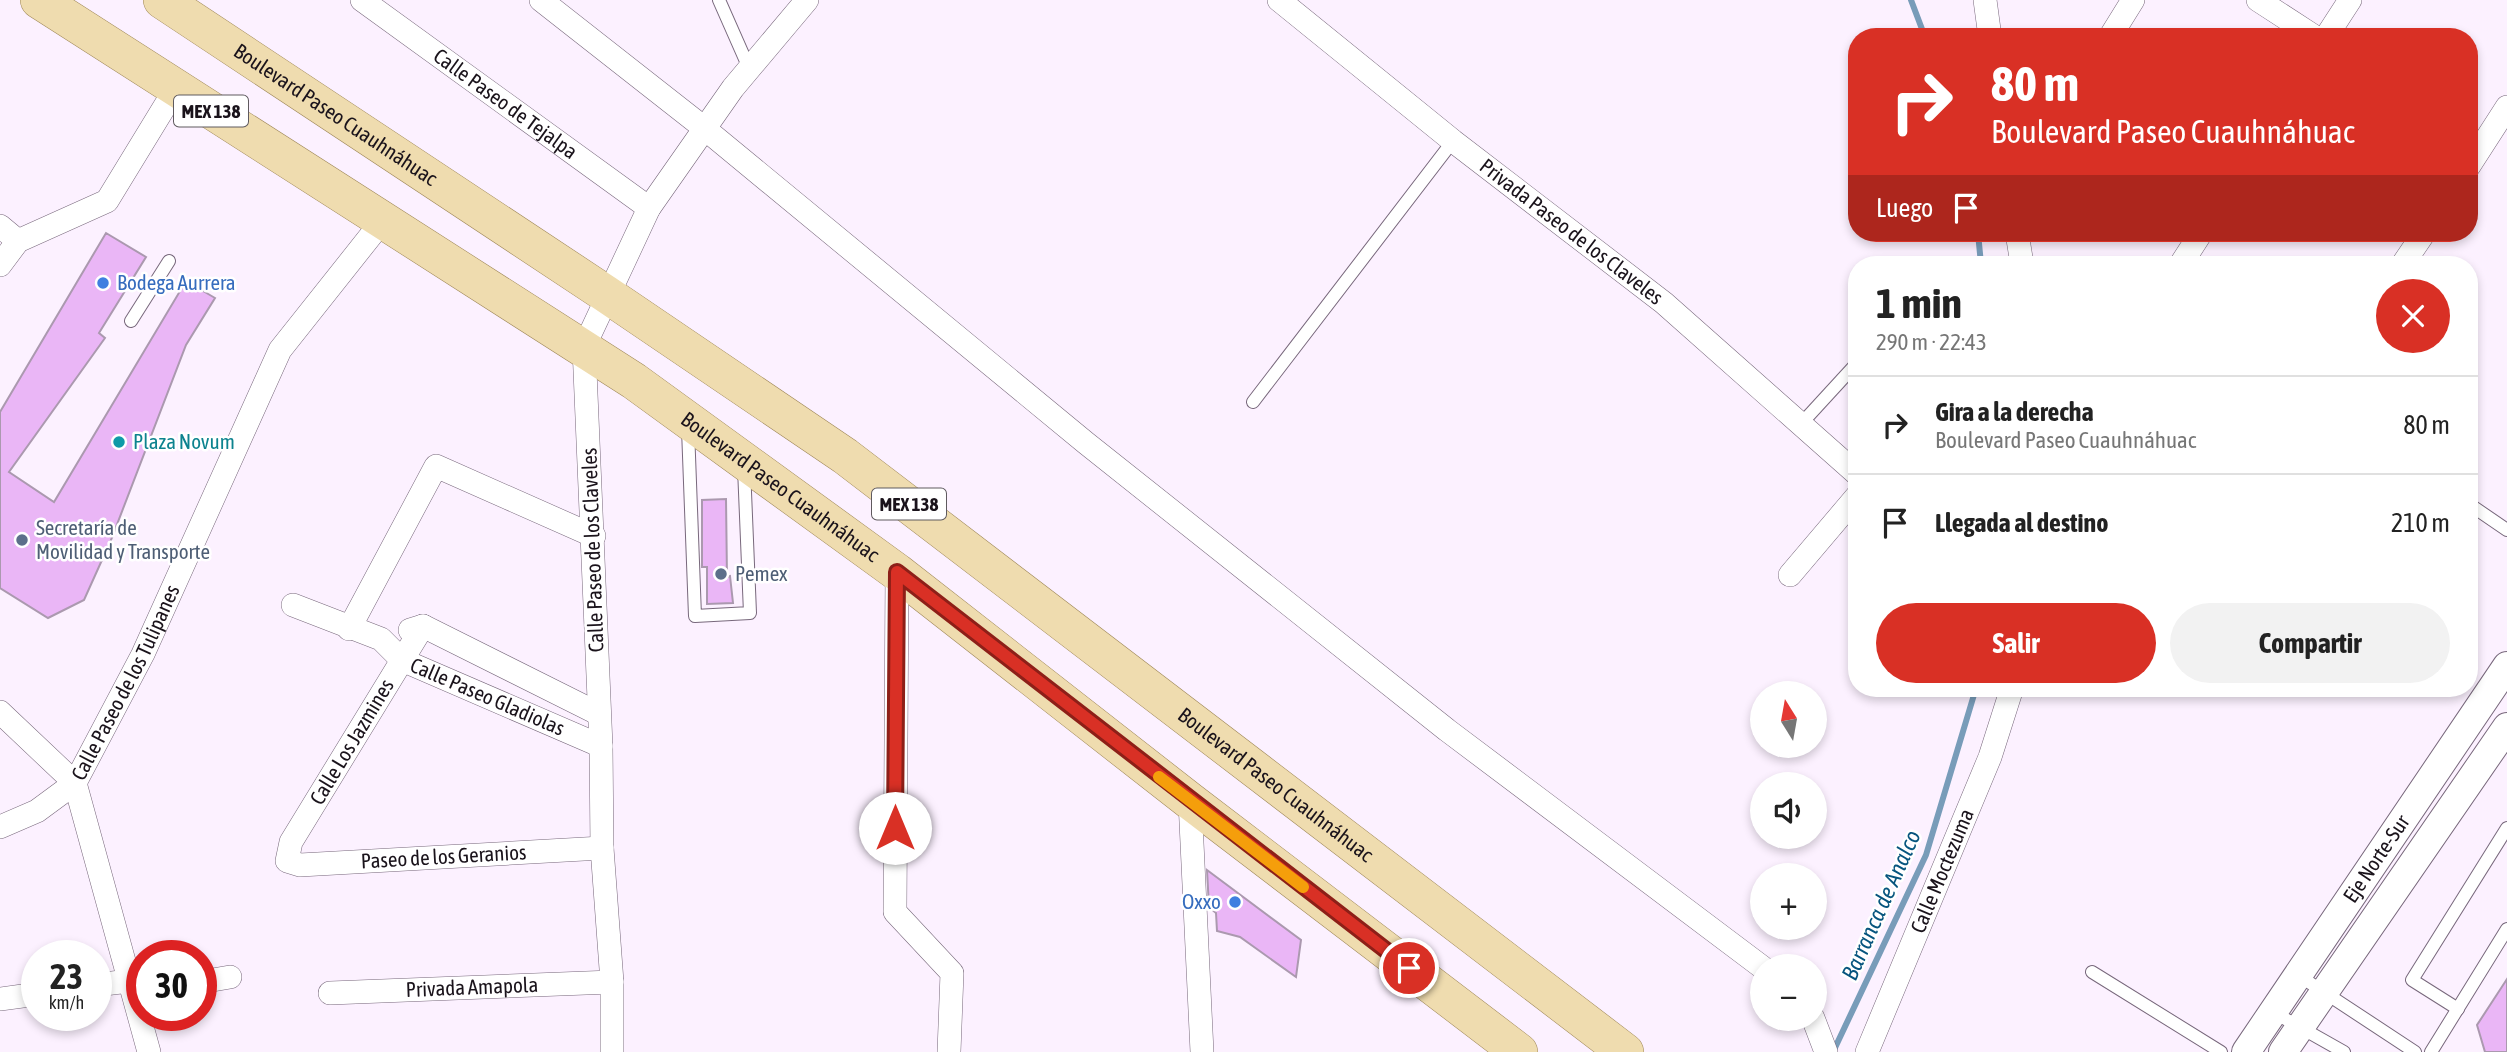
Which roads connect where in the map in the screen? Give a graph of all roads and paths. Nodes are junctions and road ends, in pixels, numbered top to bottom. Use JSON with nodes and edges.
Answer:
{"nodes":[{"id":1,"x":39,"y":0,"type":"edge"},
{"id":2,"x":162,"y":0,"type":"edge"},
{"id":3,"x":362,"y":0,"type":"edge"},
{"id":4,"x":541,"y":0,"type":"edge"},
{"id":5,"x":719,"y":0,"type":"edge"},
{"id":6,"x":807,"y":0,"type":"edge"},
{"id":7,"x":1279,"y":0,"type":"edge"},
{"id":8,"x":1985,"y":0,"type":"edge"},
{"id":9,"x":2133,"y":0,"type":"edge"},
{"id":10,"x":2258,"y":0,"type":"edge"},
{"id":11,"x":2350,"y":0,"type":"edge"},
{"id":12,"x":1989,"y":28,"type":"edge"},
{"id":13,"x":2116,"y":28,"type":"edge"},
{"id":14,"x":2301,"y":28,"type":"edge"},
{"id":15,"x":2332,"y":28,"type":"edge"},
{"id":16,"x":749,"y":68,"type":"junction"},
{"id":17,"x":176,"y":88,"type":"junction"},
{"id":18,"x":2507,"y":107,"type":"edge"},
{"id":19,"x":705,"y":129,"type":"junction"},
{"id":20,"x":2478,"y":139,"type":"edge"},
{"id":21,"x":1453,"y":141,"type":"junction"},
{"id":22,"x":649,"y":208,"type":"junction"},
{"id":23,"x":384,"y":219,"type":"junction"},
{"id":24,"x":0,"y":226,"type":"edge"},
{"id":25,"x":18,"y":241,"type":"junction"},
{"id":26,"x":169,"y":261,"type":"dead end"},
{"id":27,"x":0,"y":265,"type":"edge"},
{"id":28,"x":606,"y":294,"type":"junction"},
{"id":29,"x":131,"y":321,"type":"dead end"},
{"id":30,"x":584,"y":347,"type":"junction"},
{"id":31,"x":715,"y":368,"type":"junction"},
{"id":32,"x":1848,"y":373,"type":"edge"},
{"id":33,"x":634,"y":381,"type":"junction"},
{"id":34,"x":1253,"y":402,"type":"dead end"},
{"id":35,"x":688,"y":421,"type":"junction"},
{"id":36,"x":1801,"y":424,"type":"junction"},
{"id":37,"x":743,"y":461,"type":"junction"},
{"id":38,"x":1848,"y":466,"type":"edge"},
{"id":39,"x":1848,"y":507,"type":"edge"},
{"id":40,"x":2478,"y":510,"type":"edge"},
{"id":41,"x":2507,"y":530,"type":"edge"},
{"id":42,"x":594,"y":536,"type":"junction"},
{"id":43,"x":897,"y":572,"type":"junction"},
{"id":44,"x":1790,"y":575,"type":"dead end"},
{"id":45,"x":293,"y":605,"type":"dead end"},
{"id":46,"x":424,"y":626,"type":"junction"},
{"id":47,"x":349,"y":629,"type":"junction"},
{"id":48,"x":381,"y":639,"type":"junction"},
{"id":49,"x":402,"y":660,"type":"junction"},
{"id":50,"x":2507,"y":666,"type":"edge"},
{"id":51,"x":2009,"y":697,"type":"edge"},
{"id":52,"x":0,"y":712,"type":"edge"},
{"id":53,"x":599,"y":714,"type":"junction"},
{"id":54,"x":2507,"y":727,"type":"edge"},
{"id":55,"x":601,"y":746,"type":"junction"},
{"id":56,"x":75,"y":783,"type":"junction"},
{"id":57,"x":1190,"y":802,"type":"junction"},
{"id":58,"x":0,"y":827,"type":"edge"},
{"id":59,"x":2507,"y":828,"type":"edge"},
{"id":60,"x":602,"y":848,"type":"junction"},
{"id":61,"x":287,"y":861,"type":"joint"},
{"id":62,"x":2507,"y":929,"type":"edge"},
{"id":63,"x":1750,"y":958,"type":"edge"},
{"id":64,"x":126,"y":961,"type":"edge"},
{"id":65,"x":2092,"y":972,"type":"dead end"},
{"id":66,"x":2298,"y":975,"type":"junction"},
{"id":67,"x":230,"y":977,"type":"dead end"},
{"id":68,"x":217,"y":979,"type":"edge"},
{"id":69,"x":612,"y":982,"type":"junction"},
{"id":70,"x":2322,"y":992,"type":"junction"},
{"id":71,"x":330,"y":993,"type":"dead end"},
{"id":72,"x":21,"y":996,"type":"edge"},
{"id":73,"x":0,"y":999,"type":"edge"},
{"id":74,"x":2458,"y":1009,"type":"junction"},
{"id":75,"x":2273,"y":1012,"type":"junction"},
{"id":76,"x":2300,"y":1028,"type":"junction"},
{"id":77,"x":144,"y":1031,"type":"edge"},
{"id":78,"x":1817,"y":1031,"type":"edge"},
{"id":79,"x":149,"y":1052,"type":"edge"},
{"id":80,"x":612,"y":1052,"type":"edge"},
{"id":81,"x":949,"y":1052,"type":"edge"},
{"id":82,"x":1202,"y":1052,"type":"edge"},
{"id":83,"x":1519,"y":1052,"type":"edge"},
{"id":84,"x":1625,"y":1052,"type":"edge"},
{"id":85,"x":1826,"y":1052,"type":"edge"},
{"id":86,"x":1867,"y":1052,"type":"edge"},
{"id":87,"x":2221,"y":1052,"type":"edge"},
{"id":88,"x":2246,"y":1052,"type":"edge"},
{"id":89,"x":2283,"y":1052,"type":"edge"},
{"id":90,"x":2344,"y":1052,"type":"edge"},
{"id":91,"x":2415,"y":1052,"type":"edge"},
{"id":92,"x":2431,"y":1052,"type":"edge"}],
"edges":[{"from":1,"to":17,"type":"main road","name":"Boulevard Paseo Cuauhnáhuac","number":"MEX 138"},
{"from":2,"to":28,"type":"main road","name":"Boulevard Paseo Cuauhnáhuac","number":"MEX 138"},
{"from":3,"to":22,"type":"street","name":"Calle Paseo de Tejalpa"},
{"from":4,"to":19,"type":"street"},
{"from":5,"to":16,"type":"lane"},
{"from":6,"to":16,"type":"street"},
{"from":7,"to":21,"type":"street","name":"Privada Paseo de los Claveles"},
{"from":8,"to":12,"type":"street"},
{"from":9,"to":13,"type":"street"},
{"from":10,"to":14,"type":"street"},
{"from":11,"to":15,"type":"street"},
{"from":16,"to":19,"type":"street","name":"Calle Paseo de los Claveles"},
{"from":17,"to":23,"type":"main road","name":"Boulevard Paseo Cuauhnáhuac","number":"MEX 138"},
{"from":17,"to":25,"type":"street"},
{"from":18,"to":20,"type":"street"},
{"from":19,"to":22,"type":"street","name":"Calle Paseo de los Claveles"},
{"from":19,"to":63,"type":"street"},
{"from":21,"to":34,"type":"lane"},
{"from":21,"to":36,"type":"street","name":"Privada Paseo de los Claveles"},
{"from":22,"to":28,"type":"street","name":"Calle Paseo de los Claveles"},
{"from":23,"to":30,"type":"main road","name":"Boulevard Paseo Cuauhnáhuac","number":"MEX 138"},
{"from":23,"to":56,"type":"street","name":"Calle Paseo de los Tulipanes"},
{"from":24,"to":25,"type":"street"},
{"from":25,"to":27,"type":"street"},
{"from":26,"to":29,"type":"lane"},
{"from":28,"to":30,"type":"street","name":"Calle Paseo de los Claveles"},
{"from":28,"to":31,"type":"main road","name":"Boulevard Paseo Cuauhnáhuac","number":"MEX 138"},
{"from":30,"to":33,"type":"main road","name":"Boulevard Paseo Cuauhnáhuac","number":"MEX 138"},
{"from":30,"to":42,"type":"street","name":"Calle Paseo de los Claveles"},
{"from":31,"to":33,"type":"main road"},
{"from":31,"to":84,"type":"main road","name":"Boulevard Paseo Cuauhnáhuac","number":"MEX 138"},
{"from":32,"to":36,"type":"lane"},
{"from":33,"to":35,"type":"main road","name":"Boulevard Paseo Cuauhnáhuac","number":"MEX 138"},
{"from":35,"to":37,"type":"main road","name":"Boulevard Paseo Cuauhnáhuac","number":"MEX 138"},
{"from":35,"to":37,"type":"lane"},
{"from":36,"to":38,"type":"street","name":"Privada Paseo de los Claveles"},
{"from":37,"to":43,"type":"main road","name":"Boulevard Paseo Cuauhnáhuac","number":"MEX 138"},
{"from":39,"to":44,"type":"street"},
{"from":40,"to":41,"type":"lane"},
{"from":42,"to":47,"type":"street"},
{"from":42,"to":53,"type":"street","name":"Calle Paseo de los Claveles"},
{"from":43,"to":57,"type":"main road","name":"Boulevard Paseo Cuauhnáhuac","number":"MEX 138"},
{"from":43,"to":81,"type":"street"},
{"from":45,"to":47,"type":"street","name":"Calle Paseo Gladiolas"},
{"from":46,"to":48,"type":"street","name":"Calle Paseo Gladiolas"},
{"from":46,"to":49,"type":"street","name":"Calle Los Jazmines"},
{"from":46,"to":53,"type":"street","name":"Calle Paseo Gladiolas"},
{"from":47,"to":48,"type":"street","name":"Calle Paseo Gladiolas"},
{"from":48,"to":49,"type":"street","name":"Calle Paseo Gladiolas"},
{"from":49,"to":55,"type":"street","name":"Calle Paseo Gladiolas"},
{"from":49,"to":61,"type":"street","name":"Calle Los Jazmines"},
{"from":50,"to":66,"type":"street","name":"Eje Norte-Sur"},
{"from":51,"to":86,"type":"street","name":"Calle Moctezuma"},
{"from":52,"to":56,"type":"street"},
{"from":53,"to":55,"type":"street","name":"Calle Paseo de los Claveles"},
{"from":54,"to":70,"type":"street","name":"Eje Norte-Sur"},
{"from":55,"to":60,"type":"street","name":"Calle Paseo de los Claveles"},
{"from":56,"to":58,"type":"street","name":"Calle Paseo de los Tulipanes"},
{"from":56,"to":64,"type":"street"},
{"from":57,"to":82,"type":"street"},
{"from":57,"to":83,"type":"main road","name":"Boulevard Paseo Cuauhnáhuac","number":"MEX 138"},
{"from":59,"to":74,"type":"lane"},
{"from":60,"to":61,"type":"street","name":"Paseo de los Geranios"},
{"from":60,"to":69,"type":"street","name":"Calle Paseo de los Claveles"},
{"from":62,"to":74,"type":"lane"},
{"from":65,"to":87,"type":"lane"},
{"from":66,"to":70,"type":"lane"},
{"from":66,"to":75,"type":"street","name":"Eje Norte-Sur"},
{"from":67,"to":68,"type":"street"},
{"from":69,"to":71,"type":"street","name":"Privada Amapola"},
{"from":69,"to":80,"type":"street","name":"Calle Paseo de los Claveles"},
{"from":70,"to":76,"type":"street","name":"Eje Norte-Sur"},
{"from":70,"to":91,"type":"lane"},
{"from":72,"to":73,"type":"street"},
{"from":74,"to":92,"type":"lane"},
{"from":75,"to":76,"type":"lane"},
{"from":75,"to":88,"type":"street","name":"Eje Norte-Sur"},
{"from":76,"to":89,"type":"street","name":"Eje Norte-Sur"},
{"from":76,"to":90,"type":"lane"},
{"from":77,"to":79,"type":"street"},
{"from":78,"to":85,"type":"street"}]}
